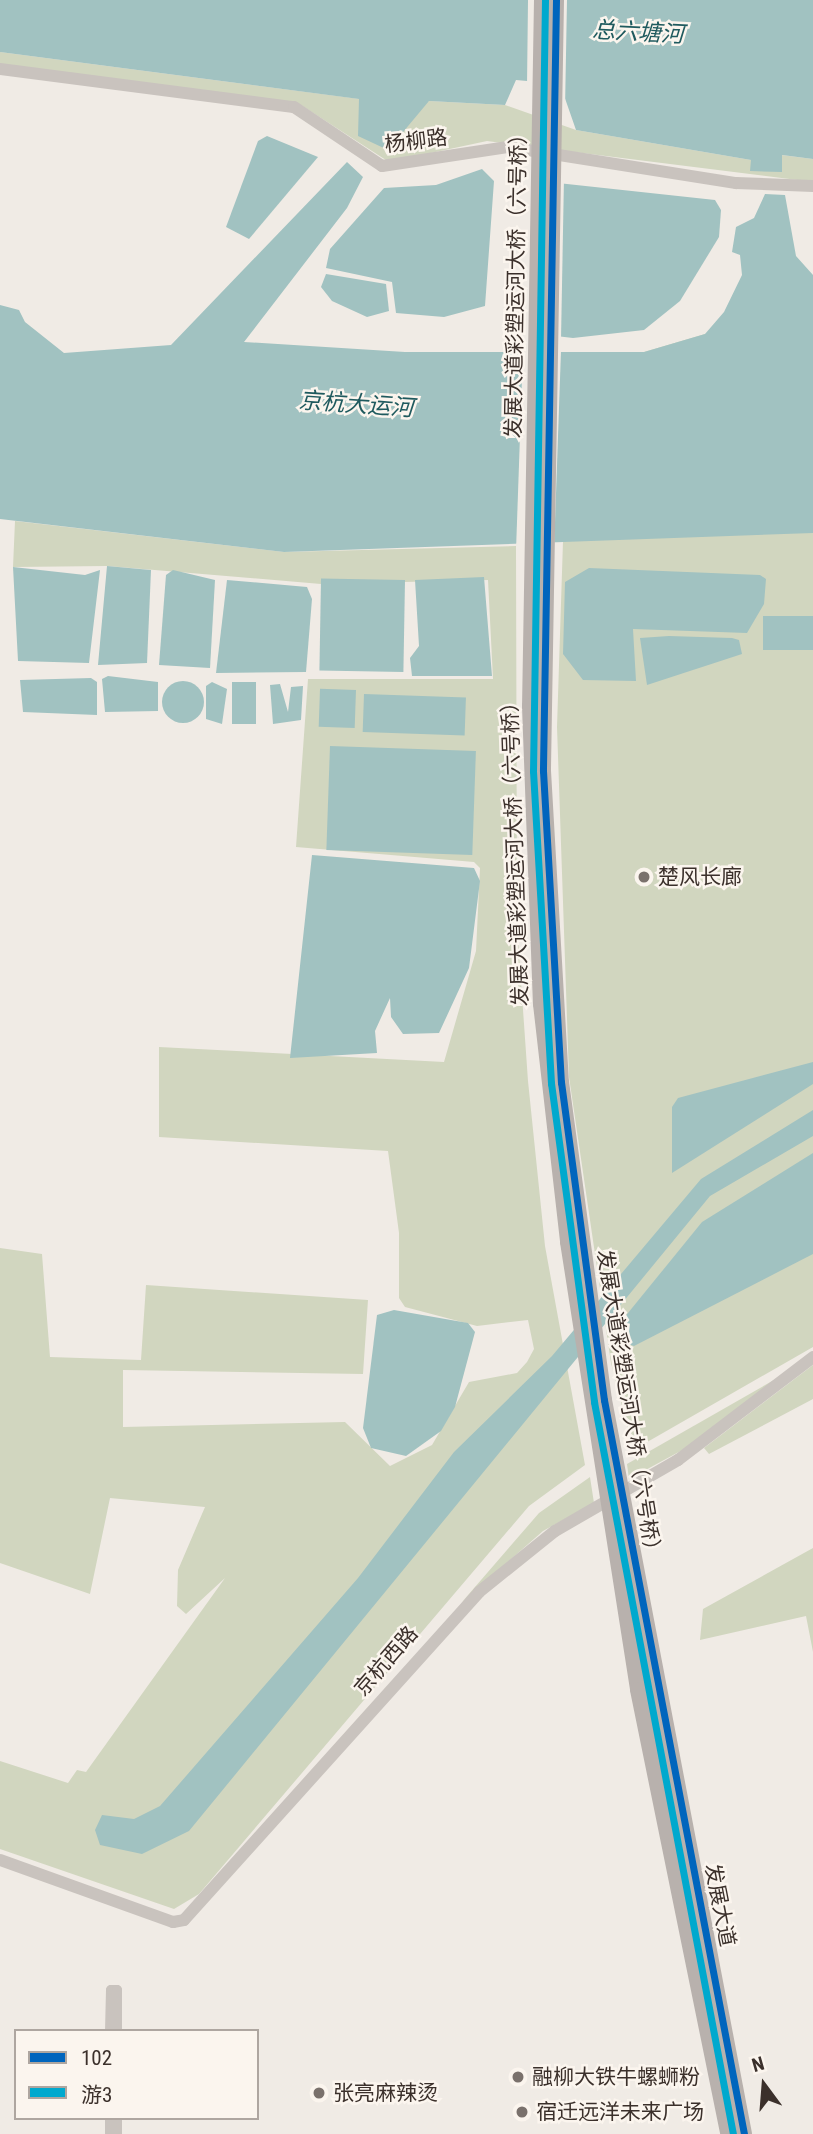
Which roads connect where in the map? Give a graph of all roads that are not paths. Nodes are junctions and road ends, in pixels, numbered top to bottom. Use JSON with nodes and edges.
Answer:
{"nodes":[{"id":1,"x":542,"y":0,"type":"edge"},
{"id":2,"x":556,"y":0,"type":"edge"},
{"id":3,"x":0,"y":69,"type":"edge"},
{"id":4,"x":813,"y":186,"type":"edge"},
{"id":5,"x":813,"y":1357,"type":"edge"},
{"id":6,"x":655,"y":1684,"type":"joint"},
{"id":7,"x":638,"y":1690,"type":"joint"},
{"id":8,"x":0,"y":1860,"type":"edge"},
{"id":9,"x":110,"y":2029,"type":"edge"},
{"id":10,"x":117,"y":2029,"type":"edge"},
{"id":11,"x":728,"y":2134,"type":"edge"},
{"id":12,"x":744,"y":2134,"type":"edge"}],
"edges":[{"from":1,"to":7,"type":"main road","name":"发展大道彩塑运河大桥（六号桥）"},
{"from":2,"to":6,"type":"main road","name":"发展大道彩塑运河大桥（六号桥）"},
{"from":3,"to":4,"type":"street","name":"杨柳路"},
{"from":5,"to":8,"type":"street","name":"京杭西路"},
{"from":6,"to":12,"type":"main road","name":"发展大道"},
{"from":7,"to":11,"type":"main road","name":"发展大道"},
{"from":9,"to":10,"type":"street"}]}
